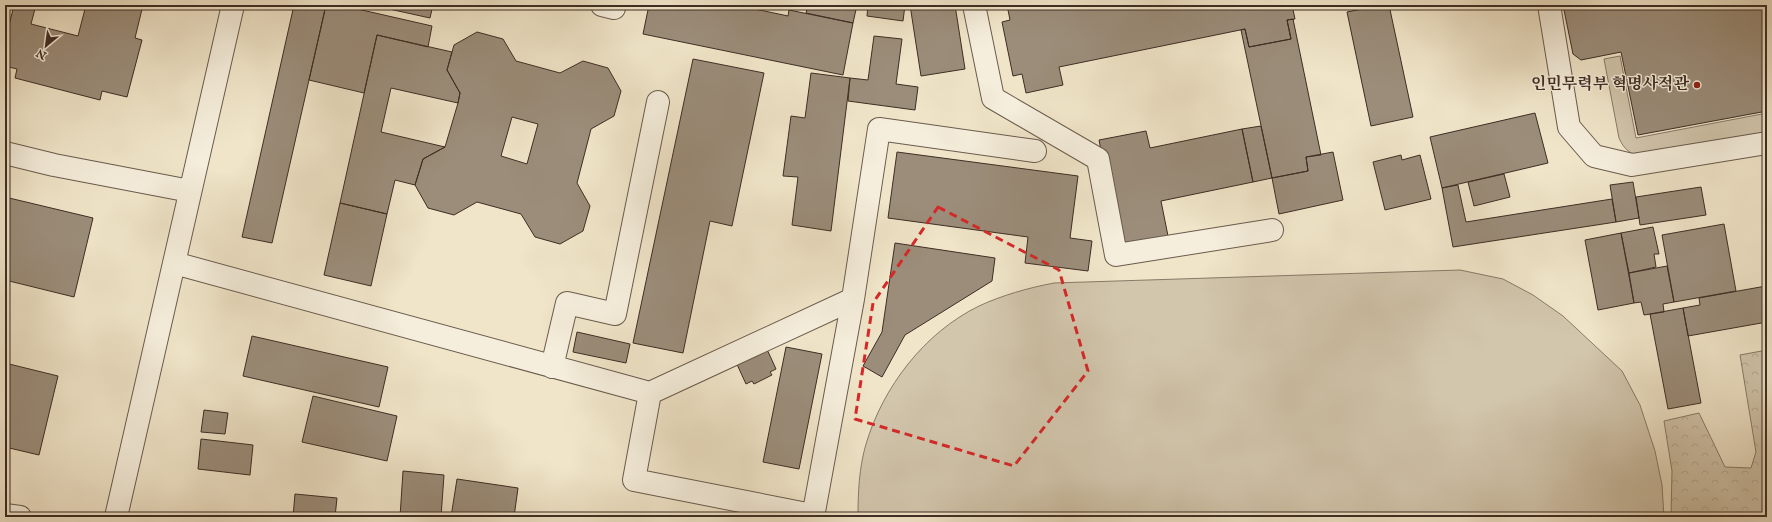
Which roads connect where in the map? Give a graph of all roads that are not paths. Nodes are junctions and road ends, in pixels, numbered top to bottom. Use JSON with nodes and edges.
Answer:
{"nodes":[{"id":1,"x":234,"y":5,"type":"edge"},
{"id":2,"x":974,"y":5,"type":"edge"},
{"id":3,"x":1549,"y":5,"type":"edge"},
{"id":4,"x":658,"y":102,"type":"dead end"},
{"id":5,"x":1767,"y":143,"type":"edge"},
{"id":6,"x":1035,"y":151,"type":"dead end"},
{"id":7,"x":5,"y":153,"type":"edge"},
{"id":8,"x":190,"y":190,"type":"junction"},
{"id":9,"x":1272,"y":230,"type":"dead end"},
{"id":10,"x":174,"y":263,"type":"junction"},
{"id":11,"x":853,"y":299,"type":"junction"},
{"id":12,"x":552,"y":367,"type":"junction"},
{"id":13,"x":650,"y":393,"type":"junction"},
{"id":14,"x":5,"y":515,"type":"edge"},
{"id":15,"x":813,"y":516,"type":"edge"},
{"id":16,"x":20,"y":517,"type":"edge"},
{"id":17,"x":116,"y":517,"type":"edge"}],
"edges":[{"from":1,"to":8,"type":"street"},
{"from":2,"to":9,"type":"street"},
{"from":3,"to":5,"type":"street"},
{"from":4,"to":12,"type":"street"},
{"from":6,"to":11,"type":"street"},
{"from":7,"to":8,"type":"street"},
{"from":8,"to":10,"type":"street"},
{"from":10,"to":12,"type":"street"},
{"from":10,"to":17,"type":"street"},
{"from":11,"to":13,"type":"street"},
{"from":11,"to":15,"type":"street"},
{"from":12,"to":13,"type":"street"},
{"from":13,"to":15,"type":"street"},
{"from":14,"to":16,"type":"street"}]}
